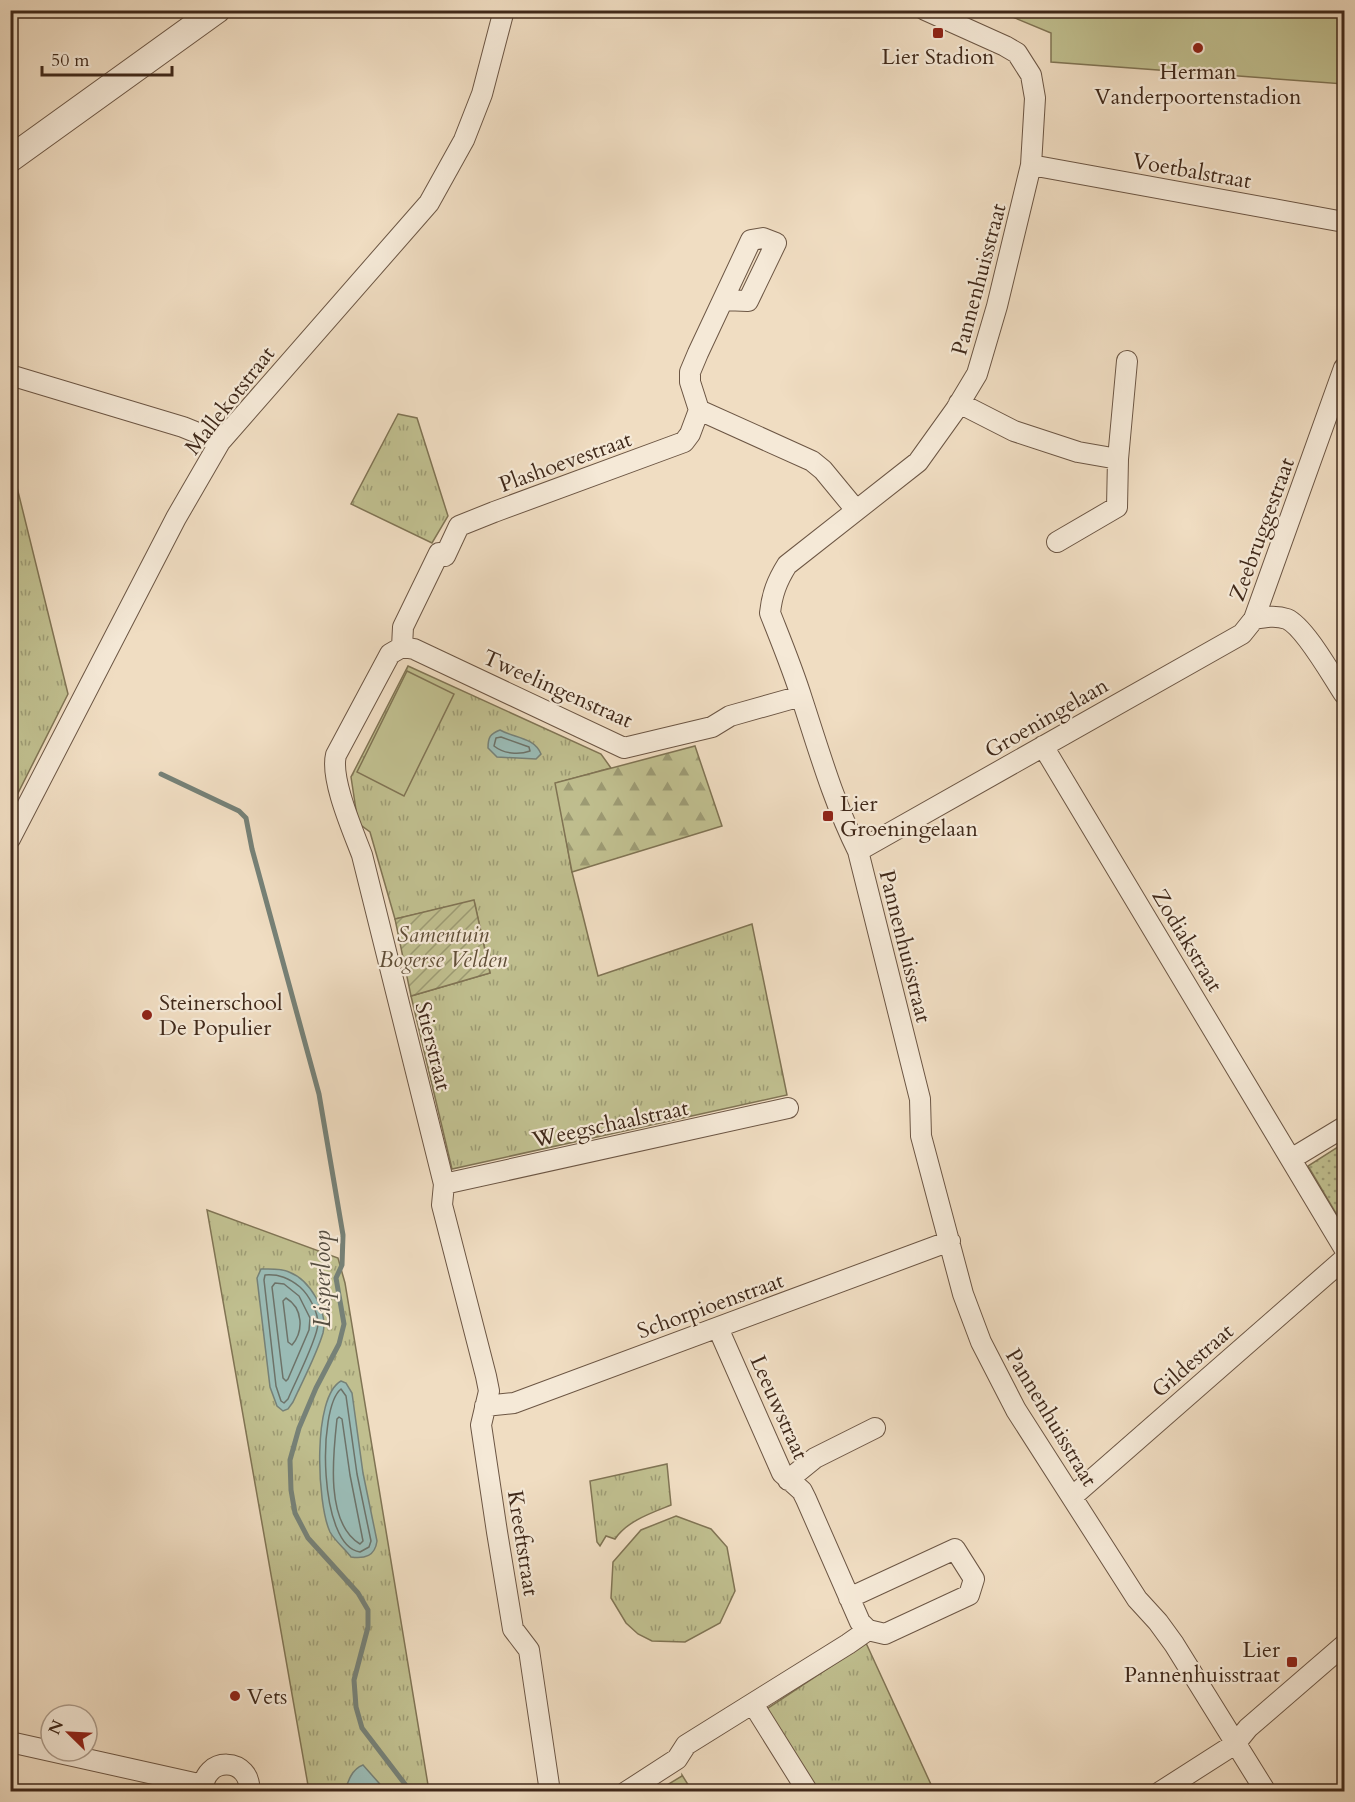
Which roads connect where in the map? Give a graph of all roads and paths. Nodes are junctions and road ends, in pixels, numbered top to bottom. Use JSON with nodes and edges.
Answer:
{"nodes":[{"id":1,"x":217,"y":10,"type":"edge"},
{"id":2,"x":504,"y":10,"type":"edge"},
{"id":3,"x":925,"y":10,"type":"edge"},
{"id":4,"x":10,"y":159,"type":"edge"},
{"id":5,"x":1031,"y":165,"type":"junction"},
{"id":6,"x":1344,"y":222,"type":"edge"},
{"id":7,"x":723,"y":300,"type":"dead end"},
{"id":8,"x":1127,"y":361,"type":"dead end"},
{"id":9,"x":1344,"y":368,"type":"edge"},
{"id":10,"x":10,"y":375,"type":"edge"},
{"id":11,"x":1339,"y":399,"type":"edge"},
{"id":12,"x":959,"y":403,"type":"junction"},
{"id":13,"x":699,"y":410,"type":"junction"},
{"id":14,"x":220,"y":442,"type":"junction"},
{"id":15,"x":1118,"y":459,"type":"junction"},
{"id":16,"x":856,"y":510,"type":"junction"},
{"id":17,"x":1057,"y":542,"type":"dead end"},
{"id":18,"x":1254,"y":619,"type":"junction"},
{"id":19,"x":402,"y":647,"type":"junction"},
{"id":20,"x":1344,"y":694,"type":"edge"},
{"id":21,"x":801,"y":696,"type":"junction"},
{"id":22,"x":1043,"y":746,"type":"junction"},
{"id":23,"x":10,"y":839,"type":"edge"},
{"id":24,"x":858,"y":851,"type":"junction"},
{"id":25,"x":788,"y":1108,"type":"dead end"},
{"id":26,"x":1344,"y":1127,"type":"edge"},
{"id":27,"x":1291,"y":1159,"type":"junction"},
{"id":28,"x":444,"y":1184,"type":"junction"},
{"id":29,"x":950,"y":1241,"type":"junction"},
{"id":30,"x":1344,"y":1248,"type":"edge"},
{"id":31,"x":1344,"y":1259,"type":"edge"},
{"id":32,"x":466,"y":1300,"type":"joint"},
{"id":33,"x":718,"y":1328,"type":"junction"},
{"id":34,"x":485,"y":1406,"type":"junction"},
{"id":35,"x":875,"y":1428,"type":"dead end"},
{"id":36,"x":788,"y":1480,"type":"junction"},
{"id":37,"x":1072,"y":1497,"type":"junction"},
{"id":38,"x":849,"y":1598,"type":"junction"},
{"id":39,"x":868,"y":1630,"type":"junction"},
{"id":40,"x":1344,"y":1645,"type":"edge"},
{"id":41,"x":753,"y":1704,"type":"junction"},
{"id":42,"x":10,"y":1742,"type":"edge"},
{"id":43,"x":1234,"y":1744,"type":"junction"},
{"id":44,"x":203,"y":1788,"type":"edge"},
{"id":45,"x":249,"y":1791,"type":"edge"},
{"id":46,"x":550,"y":1791,"type":"edge"},
{"id":47,"x":626,"y":1791,"type":"edge"},
{"id":48,"x":808,"y":1791,"type":"edge"},
{"id":49,"x":1160,"y":1791,"type":"edge"},
{"id":50,"x":1266,"y":1791,"type":"edge"}],
"edges":[{"from":1,"to":4,"type":"street"},
{"from":2,"to":14,"type":"street","name":"Mallekotstraat"},
{"from":3,"to":5,"type":"street","name":"Pannenhuisstraat"},
{"from":5,"to":6,"type":"street","name":"Voetbalstraat"},
{"from":5,"to":12,"type":"street","name":"Pannenhuisstraat"},
{"from":7,"to":13,"type":"street"},
{"from":8,"to":15,"type":"street"},
{"from":9,"to":11,"type":"street","name":"Zeebruggestraat"},
{"from":10,"to":14,"type":"street"},
{"from":11,"to":18,"type":"street","name":"Zeebruggestraat"},
{"from":12,"to":15,"type":"street"},
{"from":12,"to":16,"type":"street","name":"Pannenhuisstraat"},
{"from":13,"to":16,"type":"street"},
{"from":13,"to":19,"type":"street","name":"Plashoevestraat"},
{"from":14,"to":23,"type":"street","name":"Mallekotstraat"},
{"from":15,"to":17,"type":"street"},
{"from":16,"to":21,"type":"street","name":"Pannenhuisstraat"},
{"from":18,"to":20,"type":"street","name":"Zeebruggestraat"},
{"from":18,"to":22,"type":"street","name":"Groeningelaan"},
{"from":19,"to":21,"type":"street","name":"Tweelingenstraat"},
{"from":19,"to":28,"type":"street","name":"Stierstraat"},
{"from":21,"to":24,"type":"street","name":"Pannenhuisstraat"},
{"from":22,"to":24,"type":"street","name":"Groeningelaan"},
{"from":22,"to":27,"type":"street","name":"Zodiakstraat"},
{"from":24,"to":29,"type":"street","name":"Pannenhuisstraat"},
{"from":25,"to":28,"type":"street","name":"Weegschaalstraat"},
{"from":26,"to":27,"type":"street"},
{"from":27,"to":30,"type":"street","name":"Zodiakstraat"},
{"from":28,"to":32,"type":"street","name":"Stierstraat"},
{"from":29,"to":33,"type":"street","name":"Schorpioenstraat"},
{"from":29,"to":37,"type":"street","name":"Pannenhuisstraat"},
{"from":31,"to":37,"type":"street","name":"Gildestraat"},
{"from":32,"to":34,"type":"street","name":"Kreeftstraat"},
{"from":33,"to":34,"type":"street","name":"Schorpioenstraat"},
{"from":33,"to":36,"type":"street","name":"Leeuwstraat"},
{"from":34,"to":46,"type":"street","name":"Kreeftstraat"},
{"from":35,"to":36,"type":"street"},
{"from":36,"to":38,"type":"street","name":"Leeuwstraat"},
{"from":37,"to":43,"type":"street","name":"Pannenhuisstraat"},
{"from":38,"to":39,"type":"street","name":"Leeuwstraat"},
{"from":38,"to":39,"type":"street"},
{"from":39,"to":41,"type":"street"},
{"from":40,"to":43,"type":"street"},
{"from":41,"to":47,"type":"street"},
{"from":41,"to":48,"type":"street"},
{"from":42,"to":44,"type":"street"},
{"from":43,"to":49,"type":"street"},
{"from":43,"to":50,"type":"street","name":"Pannenhuisstraat"},
{"from":44,"to":45,"type":"street"}]}
